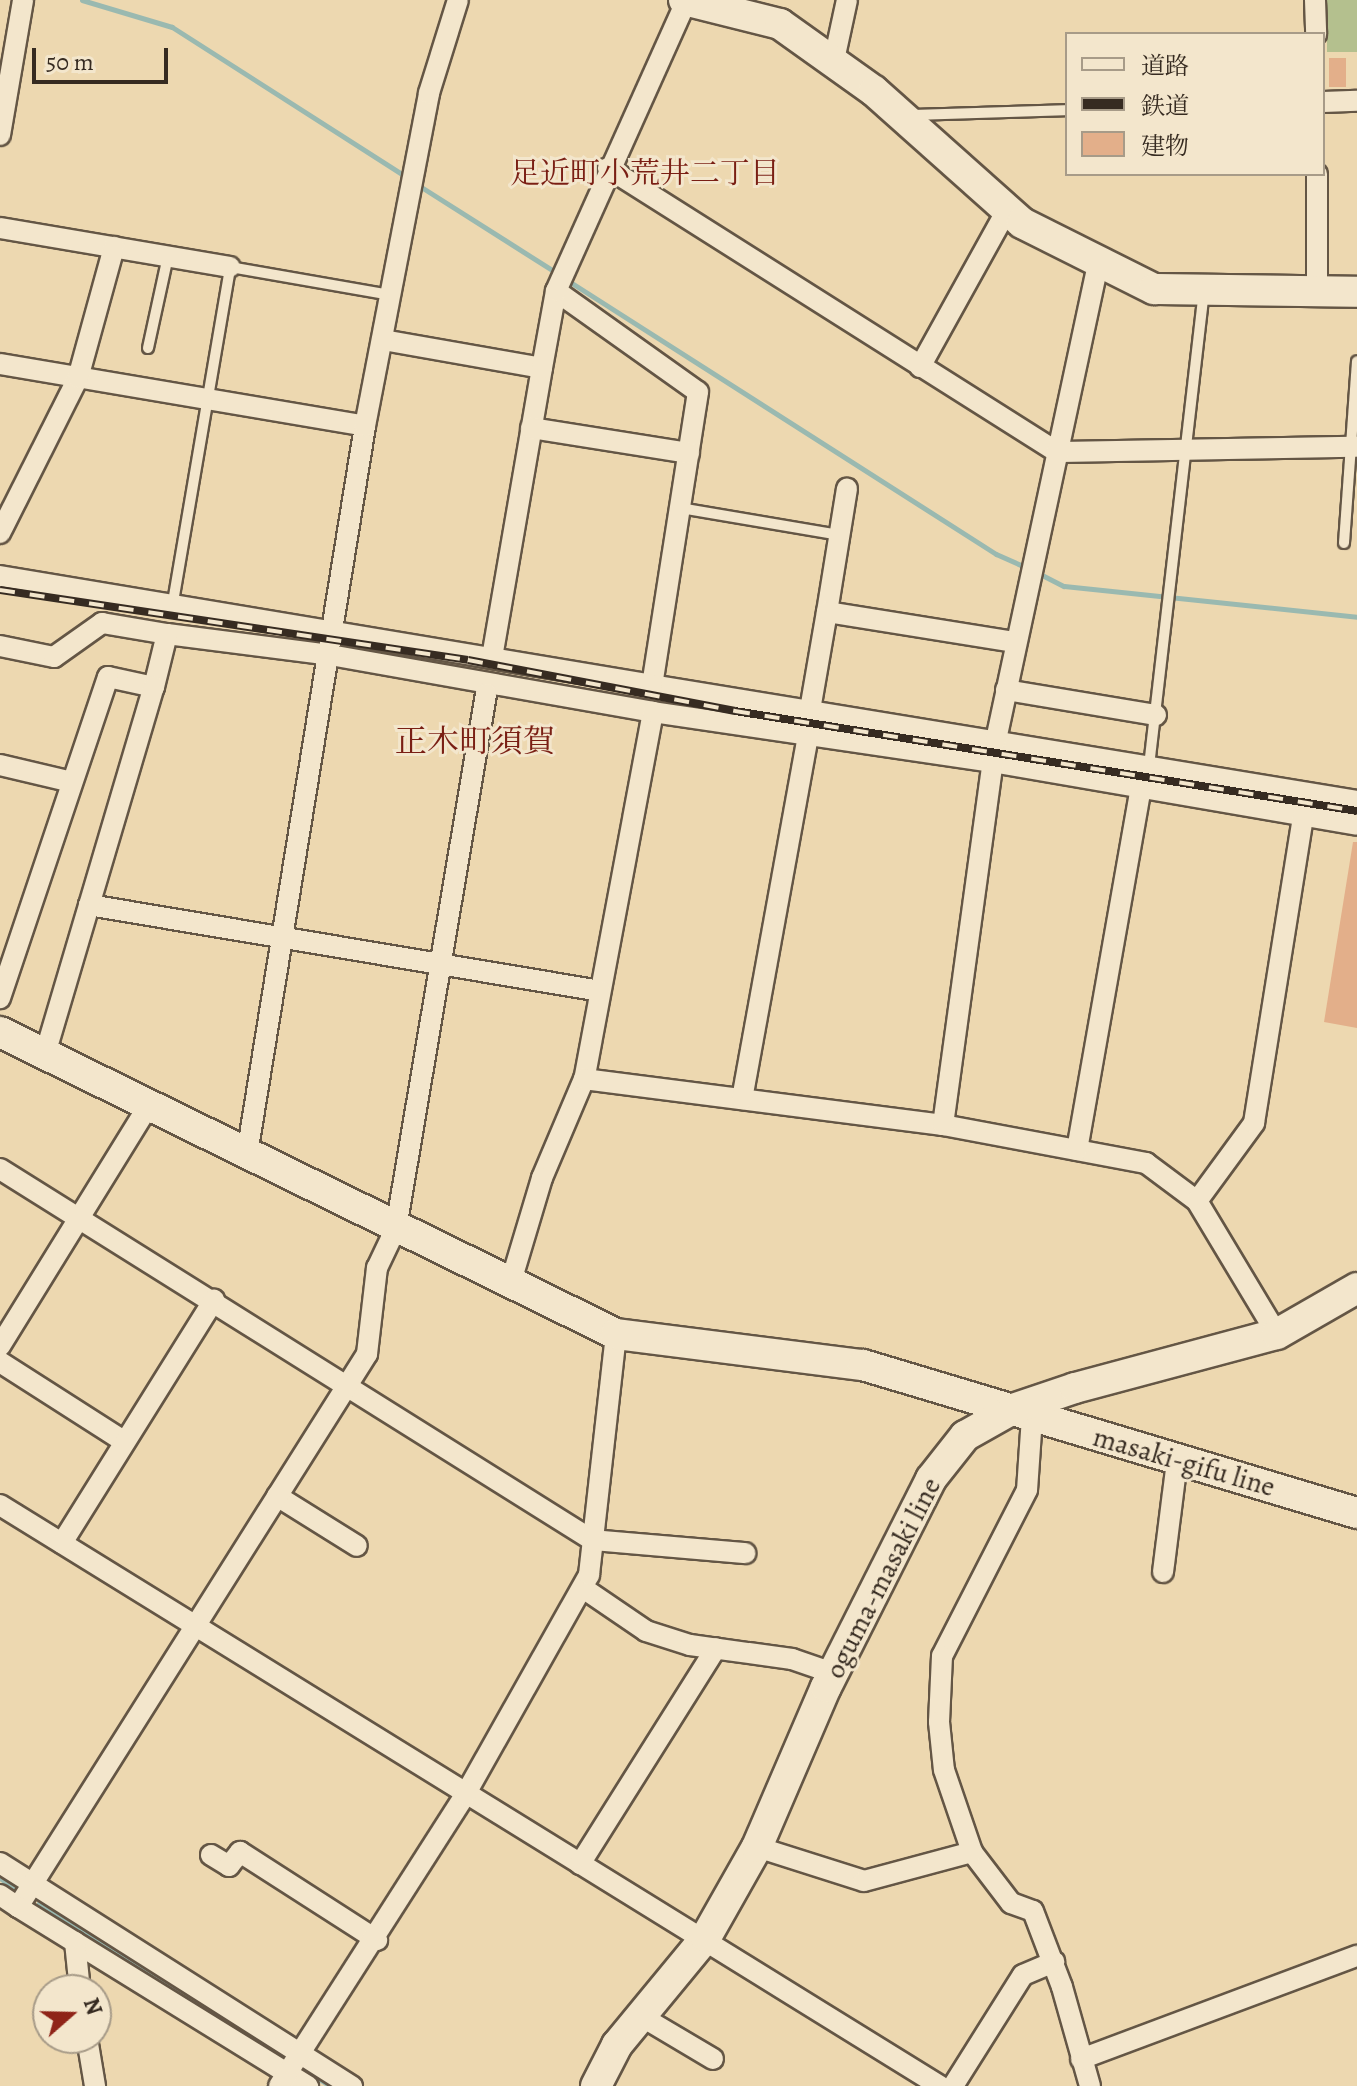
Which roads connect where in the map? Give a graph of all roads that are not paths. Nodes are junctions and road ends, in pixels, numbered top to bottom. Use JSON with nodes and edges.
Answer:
{"nodes":[{"id":1,"x":458,"y":0,"type":"edge"},
{"id":2,"x":686,"y":0,"type":"edge"},
{"id":3,"x":847,"y":0,"type":"edge"},
{"id":4,"x":1315,"y":0,"type":"edge"},
{"id":5,"x":23,"y":3,"type":"edge"},
{"id":6,"x":1316,"y":32,"type":"edge"},
{"id":7,"x":834,"y":60,"type":"junction"},
{"id":8,"x":1357,"y":101,"type":"edge"},
{"id":9,"x":1325,"y":102,"type":"edge"},
{"id":10,"x":1065,"y":110,"type":"edge"},
{"id":11,"x":900,"y":116,"type":"junction"},
{"id":12,"x":0,"y":135,"type":"edge"},
{"id":13,"x":608,"y":168,"type":"junction"},
{"id":14,"x":1317,"y":176,"type":"edge"},
{"id":15,"x":1006,"y":212,"type":"junction"},
{"id":16,"x":0,"y":228,"type":"edge"},
{"id":17,"x":114,"y":247,"type":"junction"},
{"id":18,"x":168,"y":256,"type":"junction"},
{"id":19,"x":1099,"y":260,"type":"junction"},
{"id":20,"x":230,"y":267,"type":"junction"},
{"id":21,"x":556,"y":291,"type":"junction"},
{"id":22,"x":1205,"y":291,"type":"junction"},
{"id":23,"x":1357,"y":292,"type":"edge"},
{"id":24,"x":1317,"y":294,"type":"junction"},
{"id":25,"x":391,"y":295,"type":"junction"},
{"id":26,"x":383,"y":340,"type":"junction"},
{"id":27,"x":148,"y":348,"type":"dead end"},
{"id":28,"x":1357,"y":361,"type":"edge"},
{"id":29,"x":0,"y":364,"type":"edge"},
{"id":30,"x":920,"y":367,"type":"junction"},
{"id":31,"x":542,"y":368,"type":"junction"},
{"id":32,"x":78,"y":378,"type":"junction"},
{"id":33,"x":207,"y":401,"type":"junction"},
{"id":34,"x":365,"y":426,"type":"junction"},
{"id":35,"x":531,"y":428,"type":"junction"},
{"id":36,"x":1354,"y":447,"type":"edge"},
{"id":37,"x":1190,"y":449,"type":"junction"},
{"id":38,"x":1057,"y":452,"type":"junction"},
{"id":39,"x":689,"y":453,"type":"junction"},
{"id":40,"x":847,"y":489,"type":"dead end"},
{"id":41,"x":680,"y":508,"type":"junction"},
{"id":42,"x":0,"y":533,"type":"edge"},
{"id":43,"x":840,"y":535,"type":"junction"},
{"id":44,"x":1344,"y":543,"type":"dead end"},
{"id":45,"x":0,"y":576,"type":"edge"},
{"id":46,"x":173,"y":602,"type":"junction"},
{"id":47,"x":827,"y":612,"type":"junction"},
{"id":48,"x":335,"y":628,"type":"junction"},
{"id":49,"x":167,"y":634,"type":"junction"},
{"id":50,"x":1015,"y":642,"type":"junction"},
{"id":51,"x":0,"y":646,"type":"edge"},
{"id":52,"x":330,"y":655,"type":"junction"},
{"id":53,"x":492,"y":658,"type":"junction"},
{"id":54,"x":652,"y":685,"type":"junction"},
{"id":55,"x":154,"y":687,"type":"junction"},
{"id":56,"x":1006,"y":690,"type":"junction"},
{"id":57,"x":486,"y":694,"type":"dead end"},
{"id":58,"x":810,"y":710,"type":"junction"},
{"id":59,"x":653,"y":712,"type":"junction"},
{"id":60,"x":1156,"y":715,"type":"junction"},
{"id":61,"x":808,"y":735,"type":"junction"},
{"id":62,"x":996,"y":740,"type":"junction"},
{"id":63,"x":993,"y":762,"type":"junction"},
{"id":64,"x":0,"y":765,"type":"edge"},
{"id":65,"x":1149,"y":766,"type":"junction"},
{"id":66,"x":72,"y":782,"type":"junction"},
{"id":67,"x":1141,"y":788,"type":"junction"},
{"id":68,"x":1357,"y":801,"type":"edge"},
{"id":69,"x":1303,"y":816,"type":"junction"},
{"id":70,"x":1357,"y":825,"type":"edge"},
{"id":71,"x":89,"y":905,"type":"junction"},
{"id":72,"x":283,"y":936,"type":"junction"},
{"id":73,"x":441,"y":961,"type":"junction"},
{"id":74,"x":600,"y":991,"type":"junction"},
{"id":75,"x":0,"y":998,"type":"edge"},
{"id":76,"x":0,"y":1032,"type":"edge"},
{"id":77,"x":45,"y":1054,"type":"junction"},
{"id":78,"x":584,"y":1079,"type":"junction"},
{"id":79,"x":742,"y":1099,"type":"junction"},
{"id":80,"x":150,"y":1103,"type":"junction"},
{"id":81,"x":943,"y":1125,"type":"junction"},
{"id":82,"x":1077,"y":1150,"type":"junction"},
{"id":83,"x":247,"y":1154,"type":"junction"},
{"id":84,"x":0,"y":1169,"type":"edge"},
{"id":85,"x":1197,"y":1201,"type":"junction"},
{"id":86,"x":81,"y":1216,"type":"junction"},
{"id":87,"x":396,"y":1228,"type":"junction"},
{"id":88,"x":510,"y":1285,"type":"junction"},
{"id":89,"x":1357,"y":1288,"type":"edge"},
{"id":90,"x":214,"y":1300,"type":"junction"},
{"id":91,"x":616,"y":1334,"type":"junction"},
{"id":92,"x":1277,"y":1334,"type":"junction"},
{"id":93,"x":0,"y":1346,"type":"edge"},
{"id":94,"x":0,"y":1362,"type":"edge"},
{"id":95,"x":348,"y":1387,"type":"junction"},
{"id":96,"x":1022,"y":1413,"type":"junction"},
{"id":97,"x":125,"y":1442,"type":"junction"},
{"id":98,"x":1177,"y":1461,"type":"junction"},
{"id":99,"x":277,"y":1496,"type":"junction"},
{"id":100,"x":0,"y":1505,"type":"edge"},
{"id":101,"x":1357,"y":1513,"type":"edge"},
{"id":102,"x":592,"y":1540,"type":"junction"},
{"id":103,"x":62,"y":1543,"type":"junction"},
{"id":104,"x":357,"y":1546,"type":"dead end"},
{"id":105,"x":745,"y":1553,"type":"dead end"},
{"id":106,"x":1163,"y":1572,"type":"dead end"},
{"id":107,"x":583,"y":1588,"type":"junction"},
{"id":108,"x":193,"y":1626,"type":"junction"},
{"id":109,"x":716,"y":1648,"type":"junction"},
{"id":110,"x":833,"y":1673,"type":"junction"},
{"id":111,"x":465,"y":1795,"type":"junction"},
{"id":112,"x":757,"y":1847,"type":"junction"},
{"id":113,"x":972,"y":1852,"type":"junction"},
{"id":114,"x":211,"y":1855,"type":"dead end"},
{"id":115,"x":0,"y":1863,"type":"edge"},
{"id":116,"x":580,"y":1864,"type":"junction"},
{"id":117,"x":33,"y":1883,"type":"junction"},
{"id":118,"x":0,"y":1895,"type":"edge"},
{"id":119,"x":18,"y":1907,"type":"junction"},
{"id":120,"x":706,"y":1937,"type":"junction"},
{"id":121,"x":377,"y":1940,"type":"junction"},
{"id":122,"x":75,"y":1942,"type":"junction"},
{"id":123,"x":1357,"y":1956,"type":"edge"},
{"id":124,"x":1054,"y":1962,"type":"junction"},
{"id":125,"x":78,"y":1974,"type":"edge"},
{"id":126,"x":639,"y":2015,"type":"junction"},
{"id":127,"x":90,"y":2054,"type":"edge"},
{"id":128,"x":301,"y":2054,"type":"junction"},
{"id":129,"x":713,"y":2059,"type":"dead end"},
{"id":130,"x":1081,"y":2059,"type":"junction"},
{"id":131,"x":283,"y":2079,"type":"edge"},
{"id":132,"x":95,"y":2086,"type":"edge"},
{"id":133,"x":308,"y":2086,"type":"edge"},
{"id":134,"x":352,"y":2086,"type":"edge"},
{"id":135,"x":596,"y":2086,"type":"edge"},
{"id":136,"x":940,"y":2086,"type":"edge"},
{"id":137,"x":953,"y":2086,"type":"edge"},
{"id":138,"x":1090,"y":2086,"type":"edge"}],
"edges":[{"from":1,"to":25,"type":"street"},
{"from":2,"to":7,"type":"street"},
{"from":2,"to":13,"type":"street"},
{"from":3,"to":7,"type":"street"},
{"from":4,"to":6,"type":"street"},
{"from":5,"to":12,"type":"street"},
{"from":7,"to":11,"type":"street"},
{"from":8,"to":9,"type":"street"},
{"from":10,"to":11,"type":"lane"},
{"from":11,"to":15,"type":"street"},
{"from":13,"to":21,"type":"street"},
{"from":13,"to":30,"type":"street"},
{"from":14,"to":24,"type":"street"},
{"from":15,"to":19,"type":"street"},
{"from":15,"to":30,"type":"street"},
{"from":16,"to":17,"type":"street"},
{"from":17,"to":18,"type":"street"},
{"from":17,"to":32,"type":"street"},
{"from":18,"to":20,"type":"street"},
{"from":18,"to":27,"type":"lane"},
{"from":19,"to":22,"type":"street"},
{"from":19,"to":38,"type":"street"},
{"from":20,"to":25,"type":"lane"},
{"from":20,"to":33,"type":"lane"},
{"from":21,"to":31,"type":"street"},
{"from":21,"to":39,"type":"street"},
{"from":22,"to":24,"type":"street"},
{"from":22,"to":37,"type":"lane"},
{"from":23,"to":24,"type":"street"},
{"from":25,"to":26,"type":"street"},
{"from":26,"to":31,"type":"street"},
{"from":26,"to":34,"type":"street"},
{"from":28,"to":36,"type":"lane"},
{"from":29,"to":32,"type":"street"},
{"from":30,"to":38,"type":"street"},
{"from":31,"to":35,"type":"street"},
{"from":32,"to":33,"type":"street"},
{"from":32,"to":42,"type":"street"},
{"from":33,"to":34,"type":"street"},
{"from":33,"to":46,"type":"lane"},
{"from":34,"to":48,"type":"street"},
{"from":35,"to":39,"type":"street"},
{"from":35,"to":53,"type":"street"},
{"from":36,"to":37,"type":"street"},
{"from":36,"to":44,"type":"lane"},
{"from":37,"to":38,"type":"street"},
{"from":37,"to":60,"type":"lane"},
{"from":38,"to":50,"type":"street"},
{"from":39,"to":41,"type":"street"},
{"from":40,"to":43,"type":"street"},
{"from":41,"to":43,"type":"lane"},
{"from":41,"to":54,"type":"street"},
{"from":43,"to":47,"type":"street"},
{"from":45,"to":46,"type":"street"},
{"from":46,"to":48,"type":"street"},
{"from":47,"to":50,"type":"street"},
{"from":47,"to":58,"type":"street"},
{"from":48,"to":52,"type":"street"},
{"from":48,"to":53,"type":"street"},
{"from":49,"to":51,"type":"street"},
{"from":49,"to":52,"type":"street"},
{"from":49,"to":55,"type":"street"},
{"from":50,"to":56,"type":"street"},
{"from":52,"to":59,"type":"street"},
{"from":52,"to":72,"type":"street"},
{"from":53,"to":54,"type":"street"},
{"from":54,"to":58,"type":"street"},
{"from":55,"to":66,"type":"street"},
{"from":55,"to":71,"type":"street"},
{"from":56,"to":60,"type":"street"},
{"from":56,"to":62,"type":"street"},
{"from":57,"to":73,"type":"street"},
{"from":58,"to":62,"type":"street"},
{"from":59,"to":61,"type":"street"},
{"from":59,"to":74,"type":"street"},
{"from":60,"to":65,"type":"lane"},
{"from":61,"to":63,"type":"street"},
{"from":61,"to":79,"type":"street"},
{"from":62,"to":63,"type":"street"},
{"from":62,"to":65,"type":"street"},
{"from":63,"to":67,"type":"street"},
{"from":63,"to":81,"type":"street"},
{"from":64,"to":66,"type":"street"},
{"from":65,"to":68,"type":"street"},
{"from":66,"to":75,"type":"street"},
{"from":67,"to":69,"type":"street"},
{"from":67,"to":82,"type":"street"},
{"from":69,"to":70,"type":"street"},
{"from":69,"to":85,"type":"street"},
{"from":71,"to":72,"type":"street"},
{"from":71,"to":77,"type":"street"},
{"from":72,"to":73,"type":"street"},
{"from":72,"to":83,"type":"street"},
{"from":73,"to":74,"type":"street"},
{"from":73,"to":87,"type":"street"},
{"from":74,"to":78,"type":"street"},
{"from":76,"to":77,"type":"street","name":"masaki-gifu line"},
{"from":77,"to":80,"type":"street","name":"masaki-gifu line"},
{"from":78,"to":79,"type":"street"},
{"from":78,"to":88,"type":"street"},
{"from":79,"to":81,"type":"street"},
{"from":80,"to":83,"type":"street","name":"masaki-gifu line"},
{"from":80,"to":86,"type":"street"},
{"from":81,"to":82,"type":"street"},
{"from":82,"to":85,"type":"street"},
{"from":83,"to":87,"type":"street","name":"masaki-gifu line"},
{"from":84,"to":86,"type":"street"},
{"from":85,"to":92,"type":"street"},
{"from":86,"to":90,"type":"street"},
{"from":86,"to":93,"type":"street"},
{"from":87,"to":88,"type":"street","name":"masaki-gifu line"},
{"from":87,"to":95,"type":"street"},
{"from":88,"to":91,"type":"street","name":"masaki-gifu line"},
{"from":89,"to":92,"type":"street","name":"oguma-masaki line"},
{"from":90,"to":95,"type":"street"},
{"from":90,"to":97,"type":"street"},
{"from":91,"to":96,"type":"street","name":"masaki-gifu line"},
{"from":91,"to":102,"type":"street"},
{"from":92,"to":96,"type":"street","name":"oguma-masaki line"},
{"from":94,"to":97,"type":"street"},
{"from":95,"to":99,"type":"street"},
{"from":95,"to":102,"type":"street"},
{"from":96,"to":98,"type":"street","name":"masaki-gifu line"},
{"from":96,"to":110,"type":"street","name":"oguma-masaki line"},
{"from":96,"to":113,"type":"street"},
{"from":97,"to":103,"type":"street"},
{"from":98,"to":101,"type":"street","name":"masaki-gifu line"},
{"from":98,"to":106,"type":"street"},
{"from":99,"to":104,"type":"street"},
{"from":99,"to":108,"type":"street"},
{"from":100,"to":103,"type":"street"},
{"from":102,"to":105,"type":"street"},
{"from":102,"to":107,"type":"street"},
{"from":103,"to":108,"type":"street"},
{"from":107,"to":109,"type":"street"},
{"from":107,"to":111,"type":"street"},
{"from":108,"to":111,"type":"street"},
{"from":108,"to":117,"type":"street"},
{"from":109,"to":110,"type":"street"},
{"from":109,"to":116,"type":"street"},
{"from":110,"to":112,"type":"street","name":"oguma-masaki line"},
{"from":111,"to":116,"type":"street"},
{"from":111,"to":121,"type":"street"},
{"from":112,"to":113,"type":"street"},
{"from":112,"to":120,"type":"street","name":"oguma-masaki line"},
{"from":113,"to":124,"type":"street"},
{"from":114,"to":121,"type":"street"},
{"from":115,"to":117,"type":"street"},
{"from":116,"to":120,"type":"street"},
{"from":117,"to":119,"type":"street"},
{"from":117,"to":128,"type":"street"},
{"from":118,"to":119,"type":"street"},
{"from":119,"to":122,"type":"street"},
{"from":120,"to":126,"type":"street","name":"oguma-masaki line"},
{"from":120,"to":136,"type":"street"},
{"from":121,"to":128,"type":"street"},
{"from":122,"to":125,"type":"street"},
{"from":122,"to":131,"type":"street"},
{"from":123,"to":130,"type":"street"},
{"from":124,"to":130,"type":"street"},
{"from":124,"to":137,"type":"street"},
{"from":126,"to":129,"type":"street"},
{"from":126,"to":135,"type":"street","name":"oguma-masaki line"},
{"from":127,"to":132,"type":"street"},
{"from":128,"to":131,"type":"street"},
{"from":128,"to":134,"type":"street"},
{"from":130,"to":138,"type":"street"},
{"from":131,"to":133,"type":"street"}]}
